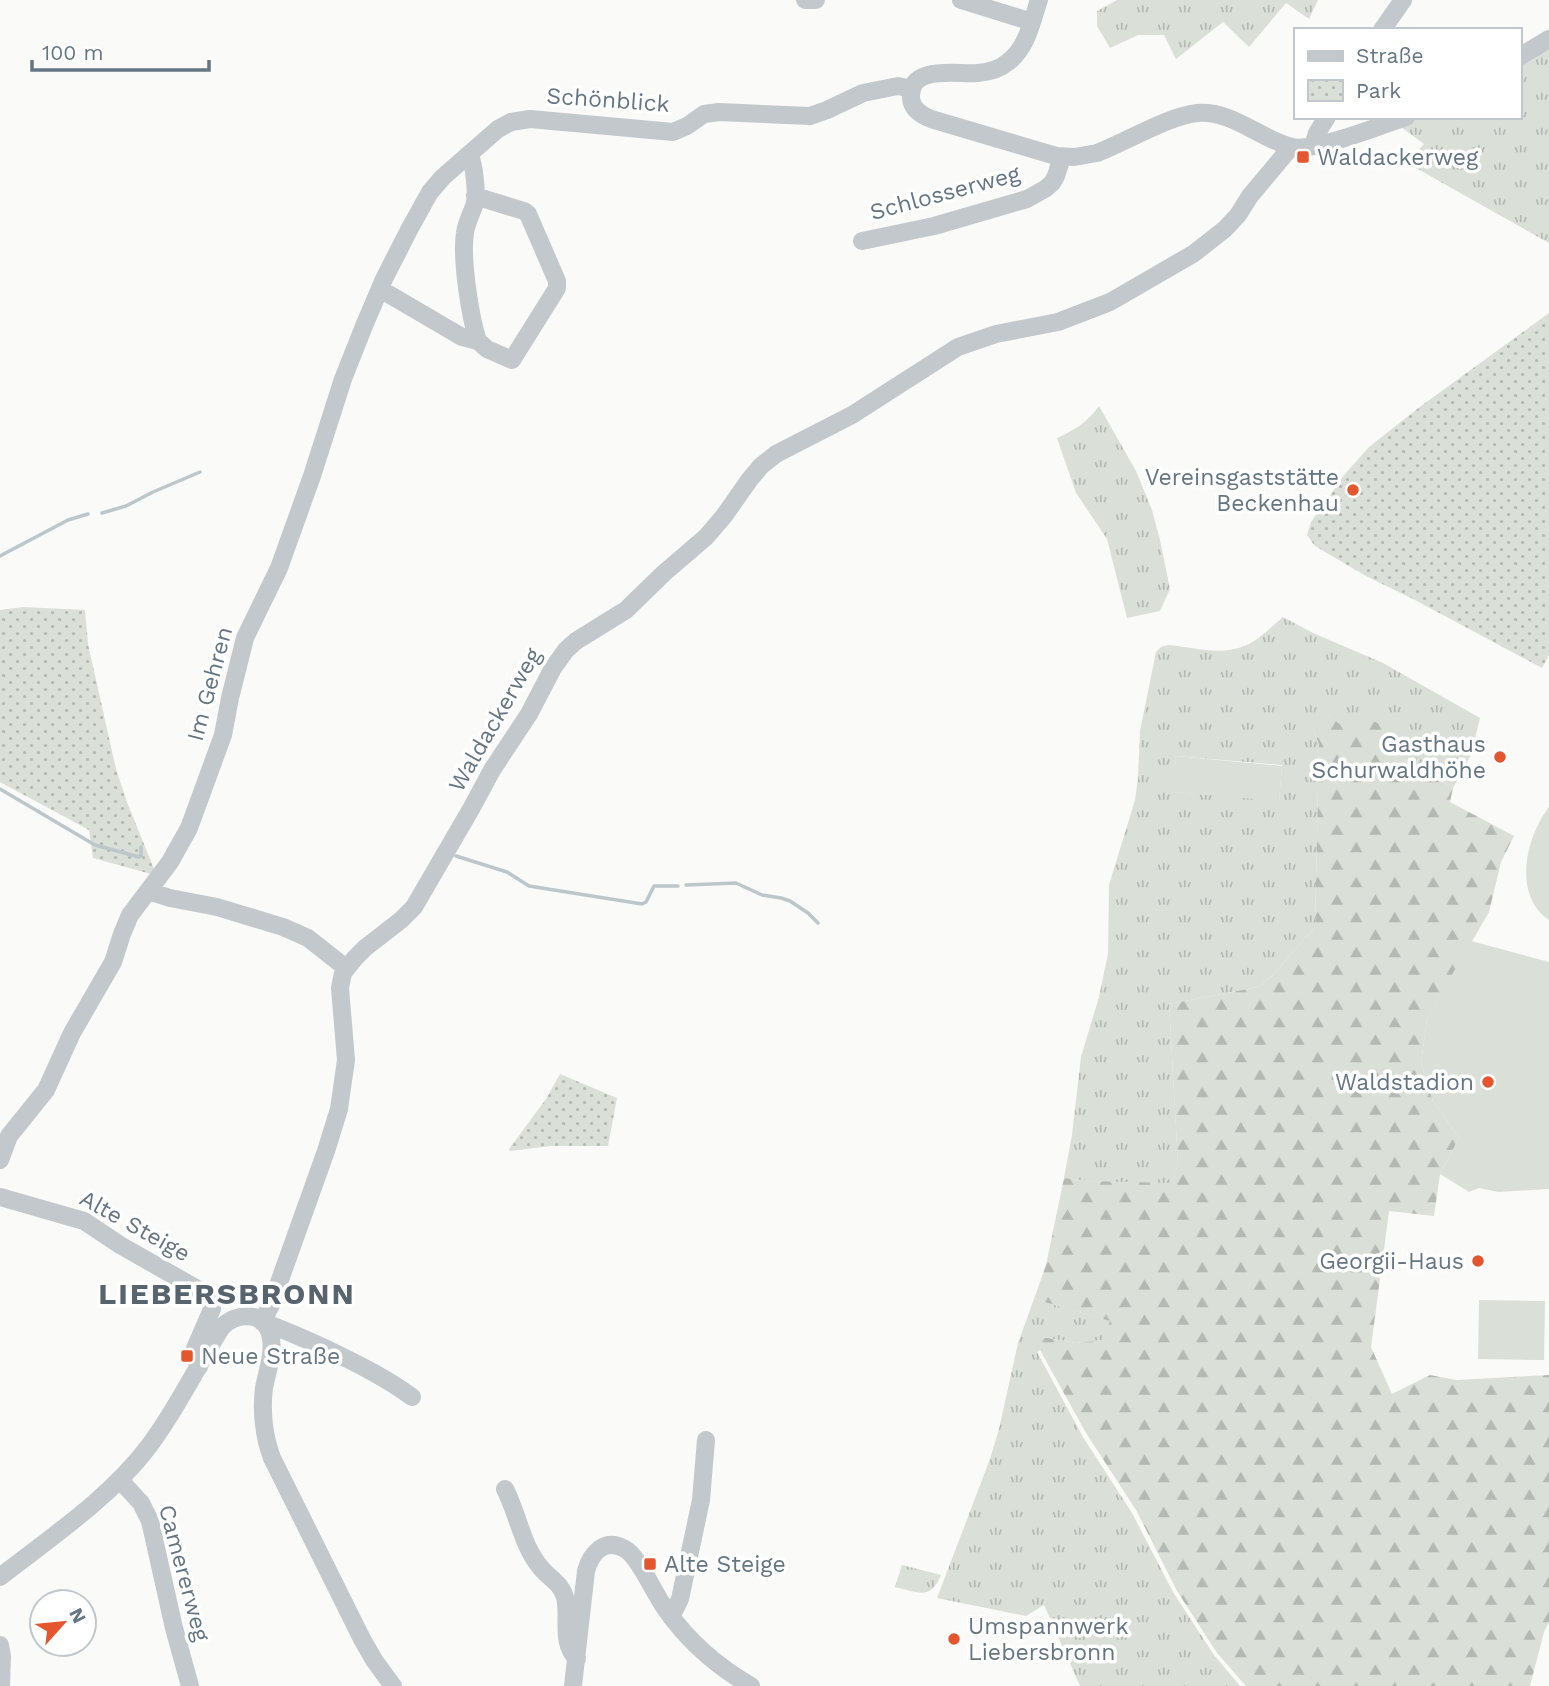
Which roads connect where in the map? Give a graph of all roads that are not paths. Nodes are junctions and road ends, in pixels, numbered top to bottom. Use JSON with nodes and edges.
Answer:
{"nodes":[{"id":1,"x":804,"y":0,"type":"edge"},
{"id":2,"x":816,"y":0,"type":"edge"},
{"id":3,"x":961,"y":0,"type":"edge"},
{"id":4,"x":1039,"y":0,"type":"edge"},
{"id":5,"x":1403,"y":0,"type":"edge"},
{"id":6,"x":1032,"y":22,"type":"junction"},
{"id":7,"x":1383,"y":28,"type":"edge"},
{"id":8,"x":1549,"y":39,"type":"edge"},
{"id":9,"x":1521,"y":56,"type":"edge"},
{"id":10,"x":912,"y":89,"type":"junction"},
{"id":11,"x":1326,"y":119,"type":"edge"},
{"id":12,"x":1400,"y":119,"type":"edge"},
{"id":13,"x":1313,"y":146,"type":"junction"},
{"id":14,"x":1291,"y":147,"type":"junction"},
{"id":15,"x":470,"y":155,"type":"junction"},
{"id":16,"x":1062,"y":157,"type":"junction"},
{"id":17,"x":475,"y":196,"type":"junction"},
{"id":18,"x":862,"y":241,"type":"dead end"},
{"id":19,"x":380,"y":289,"type":"junction"},
{"id":20,"x":478,"y":341,"type":"junction"},
{"id":21,"x":322,"y":444,"type":"joint"},
{"id":22,"x":148,"y":891,"type":"junction"},
{"id":23,"x":346,"y":968,"type":"junction"},
{"id":24,"x":0,"y":1160,"type":"edge"},
{"id":25,"x":0,"y":1197,"type":"edge"},
{"id":26,"x":262,"y":1322,"type":"junction"},
{"id":27,"x":199,"y":1367,"type":"junction"},
{"id":28,"x":412,"y":1398,"type":"dead end"},
{"id":29,"x":706,"y":1440,"type":"dead end"},
{"id":30,"x":120,"y":1480,"type":"junction"},
{"id":31,"x":505,"y":1489,"type":"dead end"},
{"id":32,"x":0,"y":1577,"type":"edge"},
{"id":33,"x":671,"y":1617,"type":"junction"},
{"id":34,"x":0,"y":1645,"type":"edge"},
{"id":35,"x":577,"y":1659,"type":"junction"},
{"id":36,"x":1,"y":1686,"type":"edge"},
{"id":37,"x":190,"y":1686,"type":"edge"},
{"id":38,"x":393,"y":1686,"type":"edge"},
{"id":39,"x":573,"y":1686,"type":"edge"},
{"id":40,"x":751,"y":1686,"type":"edge"}],
"edges":[{"from":1,"to":2,"type":"street"},
{"from":3,"to":6,"type":"street"},
{"from":4,"to":6,"type":"street"},
{"from":5,"to":7,"type":"street"},
{"from":6,"to":10,"type":"street"},
{"from":8,"to":9,"type":"street"},
{"from":10,"to":15,"type":"street","name":"Schönblick"},
{"from":10,"to":16,"type":"street"},
{"from":11,"to":13,"type":"street"},
{"from":12,"to":13,"type":"street"},
{"from":13,"to":14,"type":"street"},
{"from":14,"to":16,"type":"street"},
{"from":14,"to":23,"type":"street","name":"Waldackerweg"},
{"from":15,"to":17,"type":"street"},
{"from":15,"to":19,"type":"street","name":"Schönblick"},
{"from":16,"to":18,"type":"street","name":"Schlosserweg"},
{"from":17,"to":20,"type":"street"},
{"from":17,"to":20,"type":"street"},
{"from":19,"to":20,"type":"street"},
{"from":19,"to":21,"type":"street","name":"Schönblick"},
{"from":21,"to":22,"type":"street","name":"Im Gehren"},
{"from":22,"to":23,"type":"street"},
{"from":22,"to":24,"type":"street","name":"Im Gehren"},
{"from":23,"to":26,"type":"street"},
{"from":25,"to":27,"type":"street","name":"Alte Steige"},
{"from":26,"to":27,"type":"street"},
{"from":26,"to":28,"type":"street"},
{"from":26,"to":38,"type":"street"},
{"from":27,"to":30,"type":"street"},
{"from":29,"to":33,"type":"street"},
{"from":30,"to":32,"type":"street"},
{"from":30,"to":37,"type":"street","name":"Camererweg"},
{"from":31,"to":35,"type":"street"},
{"from":33,"to":35,"type":"street"},
{"from":33,"to":40,"type":"street"},
{"from":34,"to":36,"type":"street"},
{"from":35,"to":39,"type":"street"}]}
